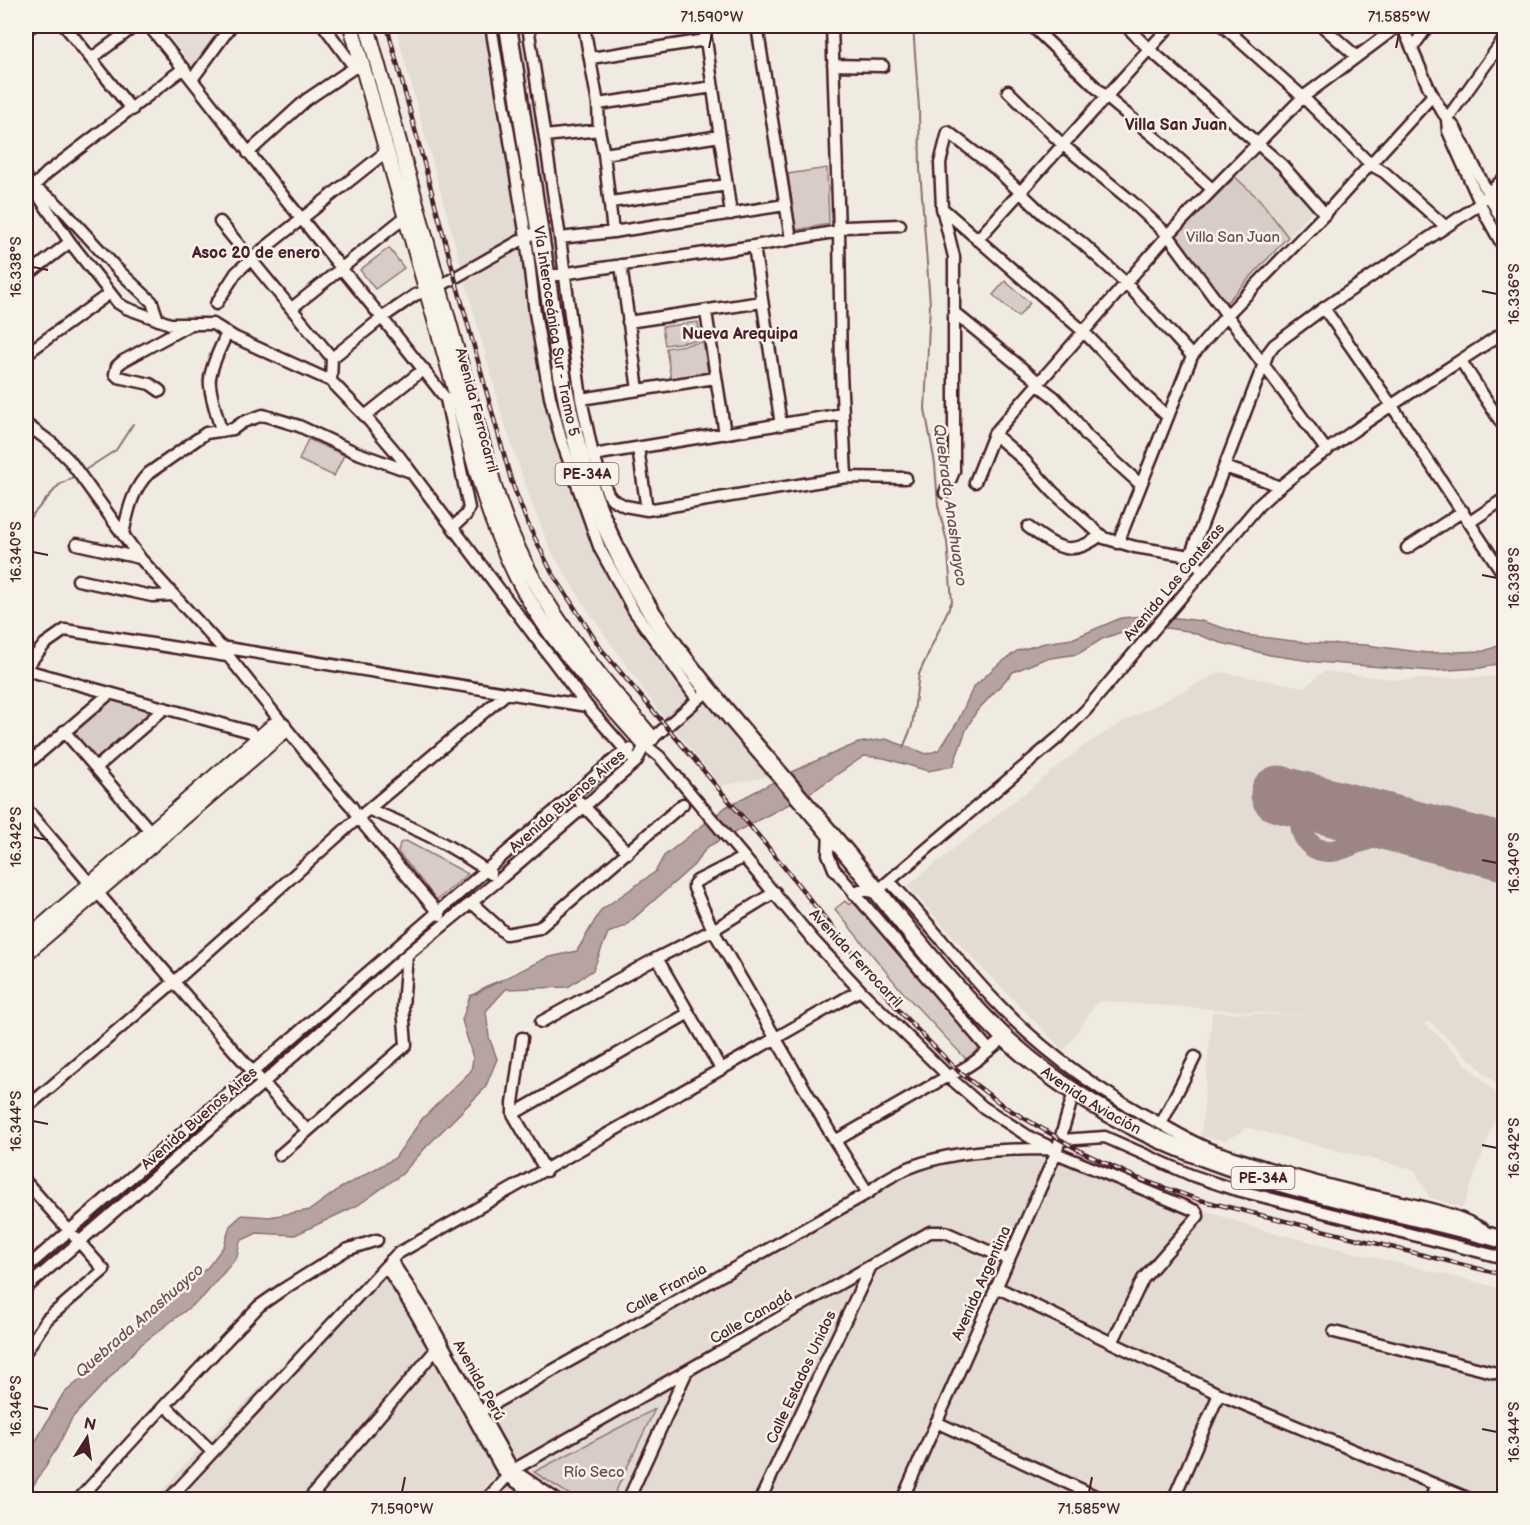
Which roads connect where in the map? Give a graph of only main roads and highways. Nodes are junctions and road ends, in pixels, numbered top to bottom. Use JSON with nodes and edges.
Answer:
{"nodes":[{"id":1,"x":351,"y":26,"type":"edge"},
{"id":2,"x":367,"y":26,"type":"edge"},
{"id":3,"x":508,"y":26,"type":"edge"},
{"id":4,"x":433,"y":288,"type":"junction"},
{"id":5,"x":283,"y":725,"type":"road end"},
{"id":6,"x":648,"y":742,"type":"road end"},
{"id":7,"x":261,"y":743,"type":"junction"},
{"id":8,"x":815,"y":816,"type":"joint"},
{"id":9,"x":94,"y":887,"type":"junction"},
{"id":10,"x":28,"y":934,"type":"edge"},
{"id":11,"x":26,"y":953,"type":"edge"},
{"id":12,"x":1473,"y":1227,"type":"junction"},
{"id":13,"x":1504,"y":1233,"type":"edge"},
{"id":14,"x":1504,"y":1240,"type":"edge"}],
"edges":[{"from":1,"to":4,"type":"main road","name":"Avenida Ferrocarril"},
{"from":2,"to":4,"type":"main road","name":"Avenida Ferrocarril"},
{"from":3,"to":8,"type":"highway","name":"Vía Interoceánica Sur - Tramo 5","number":"PE-34A"},
{"from":4,"to":6,"type":"main road","name":"Avenida Ferrocarril"},
{"from":5,"to":7,"type":"main road"},
{"from":7,"to":9,"type":"main road"},
{"from":7,"to":9,"type":"main road"},
{"from":8,"to":12,"type":"highway","name":"Avenida Aviación","number":"PE-34A"},
{"from":9,"to":10,"type":"main road"},
{"from":9,"to":11,"type":"main road"},
{"from":12,"to":13,"type":"highway","name":"Avenida Aviación","number":"PE-34A"},
{"from":12,"to":14,"type":"highway","name":"Avenida Aviación","number":"PE-34A"}]}
